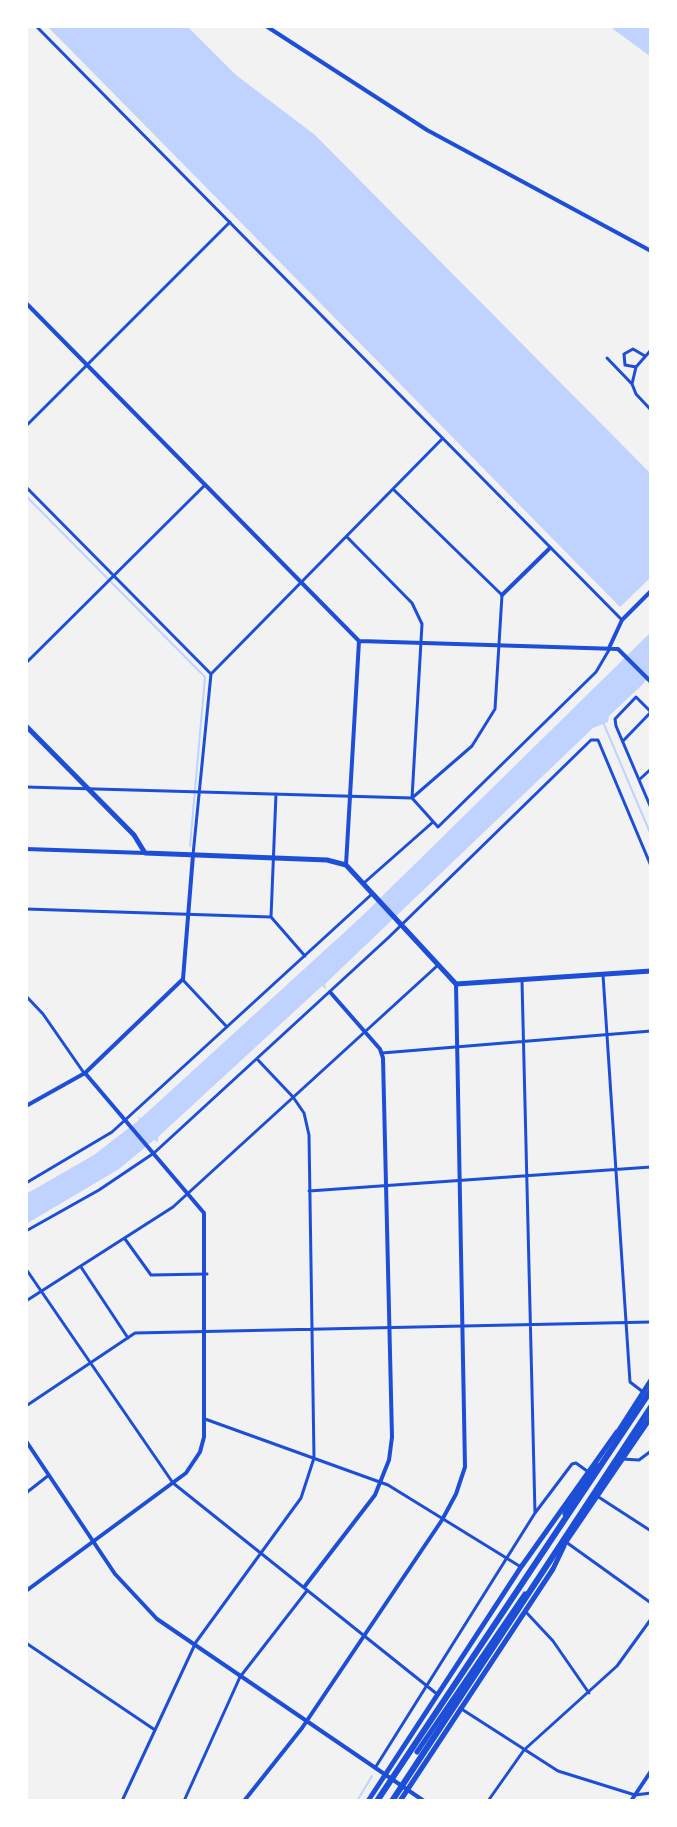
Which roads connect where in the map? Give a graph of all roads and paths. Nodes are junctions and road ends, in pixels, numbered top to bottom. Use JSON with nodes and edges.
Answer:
{"nodes":[{"id":1,"x":36,"y":26,"type":"edge"},
{"id":2,"x":266,"y":26,"type":"edge"},
{"id":3,"x":230,"y":222,"type":"junction"},
{"id":4,"x":651,"y":251,"type":"edge"},
{"id":5,"x":26,"y":303,"type":"edge"},
{"id":6,"x":651,"y":350,"type":"edge"},
{"id":7,"x":645,"y":356,"type":"junction"},
{"id":8,"x":607,"y":358,"type":"dead end"},
{"id":9,"x":87,"y":365,"type":"junction"},
{"id":10,"x":636,"y":367,"type":"junction"},
{"id":11,"x":632,"y":384,"type":"junction"},
{"id":12,"x":651,"y":410,"type":"edge"},
{"id":13,"x":26,"y":426,"type":"edge"},
{"id":14,"x":443,"y":438,"type":"junction"},
{"id":15,"x":205,"y":485,"type":"junction"},
{"id":16,"x":26,"y":487,"type":"edge"},
{"id":17,"x":394,"y":490,"type":"junction"},
{"id":18,"x":347,"y":537,"type":"junction"},
{"id":19,"x":550,"y":548,"type":"junction"},
{"id":20,"x":113,"y":576,"type":"junction"},
{"id":21,"x":302,"y":583,"type":"junction"},
{"id":22,"x":651,"y":591,"type":"edge"},
{"id":23,"x":502,"y":595,"type":"junction"},
{"id":24,"x":622,"y":620,"type":"junction"},
{"id":25,"x":359,"y":641,"type":"junction"},
{"id":26,"x":421,"y":642,"type":"junction"},
{"id":27,"x":499,"y":644,"type":"junction"},
{"id":28,"x":609,"y":648,"type":"junction"},
{"id":29,"x":26,"y":663,"type":"edge"},
{"id":30,"x":211,"y":674,"type":"junction"},
{"id":31,"x":651,"y":682,"type":"edge"},
{"id":32,"x":26,"y":726,"type":"edge"},
{"id":33,"x":623,"y":741,"type":"junction"},
{"id":34,"x":651,"y":769,"type":"edge"},
{"id":35,"x":640,"y":779,"type":"junction"},
{"id":36,"x":26,"y":787,"type":"edge"},
{"id":37,"x":88,"y":788,"type":"junction"},
{"id":38,"x":200,"y":792,"type":"junction"},
{"id":39,"x":276,"y":794,"type":"junction"},
{"id":40,"x":350,"y":796,"type":"junction"},
{"id":41,"x":412,"y":798,"type":"junction"},
{"id":42,"x":651,"y":808,"type":"edge"},
{"id":43,"x":433,"y":822,"type":"junction"},
{"id":44,"x":26,"y":849,"type":"edge"},
{"id":45,"x":145,"y":853,"type":"junction"},
{"id":46,"x":193,"y":855,"type":"junction"},
{"id":47,"x":273,"y":858,"type":"junction"},
{"id":48,"x":346,"y":865,"type":"junction"},
{"id":49,"x":651,"y":866,"type":"edge"},
{"id":50,"x":365,"y":882,"type":"junction"},
{"id":51,"x":375,"y":894,"type":"junction"},
{"id":52,"x":26,"y":909,"type":"edge"},
{"id":53,"x":188,"y":914,"type":"junction"},
{"id":54,"x":271,"y":917,"type":"junction"},
{"id":55,"x":400,"y":922,"type":"junction"},
{"id":56,"x":305,"y":956,"type":"junction"},
{"id":57,"x":439,"y":965,"type":"junction"},
{"id":58,"x":651,"y":971,"type":"edge"},
{"id":59,"x":603,"y":974,"type":"junction"},
{"id":60,"x":183,"y":979,"type":"junction"},
{"id":61,"x":522,"y":980,"type":"junction"},
{"id":62,"x":456,"y":984,"type":"junction"},
{"id":63,"x":330,"y":992,"type":"junction"},
{"id":64,"x":26,"y":996,"type":"edge"},
{"id":65,"x":227,"y":1027,"type":"junction"},
{"id":66,"x":651,"y":1031,"type":"edge"},
{"id":67,"x":366,"y":1032,"type":"junction"},
{"id":68,"x":607,"y":1034,"type":"junction"},
{"id":69,"x":523,"y":1041,"type":"junction"},
{"id":70,"x":458,"y":1046,"type":"junction"},
{"id":71,"x":382,"y":1053,"type":"junction"},
{"id":72,"x":257,"y":1059,"type":"junction"},
{"id":73,"x":85,"y":1073,"type":"junction"},
{"id":74,"x":293,"y":1097,"type":"junction"},
{"id":75,"x":26,"y":1106,"type":"edge"},
{"id":76,"x":126,"y":1122,"type":"junction"},
{"id":77,"x":152,"y":1152,"type":"junction"},
{"id":78,"x":651,"y":1167,"type":"edge"},
{"id":79,"x":616,"y":1169,"type":"junction"},
{"id":80,"x":526,"y":1175,"type":"junction"},
{"id":81,"x":461,"y":1179,"type":"junction"},
{"id":82,"x":26,"y":1183,"type":"edge"},
{"id":83,"x":387,"y":1184,"type":"junction"},
{"id":84,"x":309,"y":1191,"type":"junction"},
{"id":85,"x":189,"y":1193,"type":"junction"},
{"id":86,"x":26,"y":1231,"type":"edge"},
{"id":87,"x":124,"y":1238,"type":"junction"},
{"id":88,"x":81,"y":1266,"type":"junction"},
{"id":89,"x":26,"y":1269,"type":"edge"},
{"id":90,"x":207,"y":1274,"type":"junction"},
{"id":91,"x":41,"y":1291,"type":"junction"},
{"id":92,"x":26,"y":1301,"type":"edge"},
{"id":93,"x":651,"y":1322,"type":"edge"},
{"id":94,"x":626,"y":1323,"type":"junction"},
{"id":95,"x":530,"y":1324,"type":"junction"},
{"id":96,"x":464,"y":1325,"type":"junction"},
{"id":97,"x":390,"y":1327,"type":"junction"},
{"id":98,"x":311,"y":1329,"type":"junction"},
{"id":99,"x":206,"y":1330,"type":"junction"},
{"id":100,"x":128,"y":1338,"type":"junction"},
{"id":101,"x":90,"y":1363,"type":"junction"},
{"id":102,"x":651,"y":1380,"type":"edge"},
{"id":103,"x":647,"y":1391,"type":"edge"},
{"id":104,"x":26,"y":1406,"type":"edge"},
{"id":105,"x":651,"y":1407,"type":"edge"},
{"id":106,"x":651,"y":1417,"type":"edge"},
{"id":107,"x":205,"y":1419,"type":"junction"},
{"id":108,"x":617,"y":1432,"type":"junction"},
{"id":109,"x":26,"y":1441,"type":"edge"},
{"id":110,"x":651,"y":1451,"type":"edge"},
{"id":111,"x":314,"y":1458,"type":"junction"},
{"id":112,"x":622,"y":1459,"type":"junction"},
{"id":113,"x":587,"y":1471,"type":"junction"},
{"id":114,"x":49,"y":1475,"type":"junction"},
{"id":115,"x":173,"y":1483,"type":"junction"},
{"id":116,"x":381,"y":1483,"type":"junction"},
{"id":117,"x":26,"y":1493,"type":"edge"},
{"id":118,"x":597,"y":1496,"type":"junction"},
{"id":119,"x":535,"y":1513,"type":"junction"},
{"id":120,"x":442,"y":1520,"type":"junction"},
{"id":121,"x":651,"y":1531,"type":"edge"},
{"id":122,"x":92,"y":1540,"type":"junction"},
{"id":123,"x":566,"y":1542,"type":"junction"},
{"id":124,"x":259,"y":1551,"type":"junction"},
{"id":125,"x":506,"y":1558,"type":"junction"},
{"id":126,"x":521,"y":1567,"type":"junction"},
{"id":127,"x":306,"y":1589,"type":"junction"},
{"id":128,"x":26,"y":1591,"type":"edge"},
{"id":129,"x":651,"y":1603,"type":"edge"},
{"id":130,"x":525,"y":1611,"type":"junction"},
{"id":131,"x":651,"y":1619,"type":"edge"},
{"id":132,"x":363,"y":1637,"type":"junction"},
{"id":133,"x":26,"y":1643,"type":"edge"},
{"id":134,"x":193,"y":1647,"type":"junction"},
{"id":135,"x":240,"y":1677,"type":"junction"},
{"id":136,"x":425,"y":1686,"type":"junction"},
{"id":137,"x":437,"y":1694,"type":"junction"},
{"id":138,"x":589,"y":1694,"type":"junction"},
{"id":139,"x":460,"y":1708,"type":"junction"},
{"id":140,"x":305,"y":1722,"type":"junction"},
{"id":141,"x":155,"y":1730,"type":"junction"},
{"id":142,"x":524,"y":1750,"type":"junction"},
{"id":143,"x":375,"y":1768,"type":"junction"},
{"id":144,"x":651,"y":1771,"type":"edge"},
{"id":145,"x":384,"y":1774,"type":"junction"},
{"id":146,"x":407,"y":1789,"type":"junction"},
{"id":147,"x":651,"y":1793,"type":"edge"},
{"id":148,"x":635,"y":1795,"type":"junction"},
{"id":149,"x":122,"y":1801,"type":"edge"},
{"id":150,"x":184,"y":1801,"type":"edge"},
{"id":151,"x":244,"y":1801,"type":"edge"},
{"id":152,"x":368,"y":1801,"type":"edge"},
{"id":153,"x":377,"y":1801,"type":"edge"},
{"id":154,"x":392,"y":1801,"type":"edge"},
{"id":155,"x":400,"y":1801,"type":"edge"},
{"id":156,"x":424,"y":1801,"type":"edge"},
{"id":157,"x":488,"y":1801,"type":"edge"},
{"id":158,"x":631,"y":1801,"type":"edge"}],
"edges":[{"from":1,"to":3,"type":"street"},
{"from":2,"to":4,"type":"street"},
{"from":3,"to":9,"type":"street"},
{"from":3,"to":14,"type":"street"},
{"from":5,"to":9,"type":"street"},
{"from":6,"to":7,"type":"street"},
{"from":7,"to":10,"type":"street"},
{"from":7,"to":10,"type":"street"},
{"from":8,"to":11,"type":"street"},
{"from":9,"to":13,"type":"street"},
{"from":9,"to":15,"type":"street"},
{"from":10,"to":11,"type":"street"},
{"from":11,"to":12,"type":"street"},
{"from":14,"to":17,"type":"street"},
{"from":14,"to":19,"type":"street"},
{"from":15,"to":20,"type":"street"},
{"from":15,"to":21,"type":"street"},
{"from":16,"to":20,"type":"street"},
{"from":17,"to":18,"type":"street"},
{"from":17,"to":23,"type":"street"},
{"from":18,"to":21,"type":"street"},
{"from":18,"to":26,"type":"street"},
{"from":19,"to":23,"type":"street"},
{"from":19,"to":24,"type":"street"},
{"from":20,"to":29,"type":"street"},
{"from":20,"to":30,"type":"street"},
{"from":21,"to":25,"type":"street"},
{"from":21,"to":30,"type":"street"},
{"from":22,"to":24,"type":"street"},
{"from":23,"to":27,"type":"street"},
{"from":24,"to":28,"type":"street"},
{"from":25,"to":26,"type":"street"},
{"from":25,"to":40,"type":"street"},
{"from":26,"to":27,"type":"street"},
{"from":26,"to":41,"type":"street"},
{"from":27,"to":28,"type":"street"},
{"from":27,"to":41,"type":"street"},
{"from":28,"to":31,"type":"street"},
{"from":28,"to":43,"type":"street"},
{"from":30,"to":38,"type":"street"},
{"from":32,"to":37,"type":"main road"},
{"from":33,"to":33,"type":"street"},
{"from":33,"to":35,"type":"street"},
{"from":34,"to":35,"type":"street"},
{"from":35,"to":42,"type":"street"},
{"from":36,"to":37,"type":"street"},
{"from":37,"to":38,"type":"street"},
{"from":37,"to":45,"type":"main road"},
{"from":38,"to":39,"type":"street"},
{"from":38,"to":46,"type":"street"},
{"from":39,"to":40,"type":"street"},
{"from":39,"to":47,"type":"street"},
{"from":40,"to":41,"type":"street"},
{"from":40,"to":48,"type":"street"},
{"from":41,"to":43,"type":"street"},
{"from":43,"to":50,"type":"street"},
{"from":44,"to":45,"type":"street"},
{"from":45,"to":46,"type":"main road"},
{"from":46,"to":47,"type":"main road"},
{"from":46,"to":53,"type":"street"},
{"from":47,"to":48,"type":"main road"},
{"from":47,"to":54,"type":"street"},
{"from":48,"to":50,"type":"main road"},
{"from":49,"to":55,"type":"street"},
{"from":50,"to":51,"type":"main road"},
{"from":51,"to":55,"type":"main road"},
{"from":51,"to":56,"type":"street"},
{"from":52,"to":53,"type":"street"},
{"from":53,"to":54,"type":"street"},
{"from":53,"to":60,"type":"street"},
{"from":54,"to":56,"type":"street"},
{"from":55,"to":57,"type":"main road"},
{"from":55,"to":63,"type":"street"},
{"from":56,"to":65,"type":"street"},
{"from":57,"to":62,"type":"main road"},
{"from":57,"to":67,"type":"street"},
{"from":58,"to":59,"type":"main road"},
{"from":59,"to":61,"type":"main road"},
{"from":59,"to":68,"type":"street"},
{"from":60,"to":65,"type":"street"},
{"from":60,"to":73,"type":"street"},
{"from":61,"to":62,"type":"main road"},
{"from":61,"to":69,"type":"street"},
{"from":62,"to":70,"type":"street"},
{"from":63,"to":67,"type":"street"},
{"from":63,"to":72,"type":"street"},
{"from":64,"to":73,"type":"street"},
{"from":65,"to":76,"type":"street"},
{"from":66,"to":68,"type":"street"},
{"from":67,"to":71,"type":"street"},
{"from":67,"to":74,"type":"street"},
{"from":68,"to":69,"type":"street"},
{"from":68,"to":79,"type":"street"},
{"from":69,"to":70,"type":"street"},
{"from":69,"to":80,"type":"street"},
{"from":70,"to":71,"type":"street"},
{"from":70,"to":81,"type":"street"},
{"from":71,"to":83,"type":"street"},
{"from":72,"to":74,"type":"street"},
{"from":72,"to":77,"type":"street"},
{"from":73,"to":75,"type":"street"},
{"from":73,"to":76,"type":"street"},
{"from":74,"to":84,"type":"street"},
{"from":74,"to":85,"type":"street"},
{"from":76,"to":77,"type":"street"},
{"from":76,"to":82,"type":"street"},
{"from":77,"to":85,"type":"street"},
{"from":77,"to":86,"type":"street"},
{"from":78,"to":79,"type":"street"},
{"from":79,"to":80,"type":"street"},
{"from":79,"to":94,"type":"street"},
{"from":80,"to":81,"type":"street"},
{"from":80,"to":95,"type":"street"},
{"from":81,"to":83,"type":"street"},
{"from":81,"to":96,"type":"street"},
{"from":83,"to":84,"type":"street"},
{"from":83,"to":97,"type":"street"},
{"from":84,"to":98,"type":"street"},
{"from":85,"to":87,"type":"street"},
{"from":85,"to":90,"type":"street"},
{"from":87,"to":88,"type":"street"},
{"from":87,"to":90,"type":"street"},
{"from":88,"to":91,"type":"street"},
{"from":88,"to":100,"type":"street"},
{"from":89,"to":91,"type":"street"},
{"from":90,"to":99,"type":"street"},
{"from":91,"to":92,"type":"street"},
{"from":91,"to":101,"type":"street"},
{"from":93,"to":94,"type":"street"},
{"from":94,"to":95,"type":"street"},
{"from":94,"to":103,"type":"street"},
{"from":95,"to":96,"type":"street"},
{"from":95,"to":119,"type":"street"},
{"from":96,"to":97,"type":"street"},
{"from":96,"to":120,"type":"street"},
{"from":97,"to":98,"type":"street"},
{"from":97,"to":116,"type":"street"},
{"from":98,"to":99,"type":"street"},
{"from":98,"to":111,"type":"street"},
{"from":99,"to":100,"type":"street"},
{"from":99,"to":107,"type":"street"},
{"from":100,"to":101,"type":"street"},
{"from":101,"to":104,"type":"street"},
{"from":101,"to":115,"type":"street"},
{"from":102,"to":103,"type":"main road"},
{"from":103,"to":108,"type":"main road"},
{"from":103,"to":153,"type":"highway"},
{"from":105,"to":154,"type":"highway"},
{"from":106,"to":112,"type":"main road"},
{"from":107,"to":111,"type":"street"},
{"from":107,"to":115,"type":"street"},
{"from":108,"to":113,"type":"main road"},
{"from":108,"to":123,"type":"main road"},
{"from":109,"to":114,"type":"street"},
{"from":110,"to":112,"type":"street"},
{"from":111,"to":116,"type":"street"},
{"from":111,"to":124,"type":"street"},
{"from":112,"to":118,"type":"main road"},
{"from":113,"to":119,"type":"street"},
{"from":113,"to":126,"type":"main road"},
{"from":114,"to":117,"type":"street"},
{"from":114,"to":122,"type":"street"},
{"from":115,"to":122,"type":"street"},
{"from":115,"to":124,"type":"street"},
{"from":116,"to":120,"type":"street"},
{"from":116,"to":127,"type":"street"},
{"from":118,"to":121,"type":"street"},
{"from":118,"to":123,"type":"main road"},
{"from":119,"to":125,"type":"street"},
{"from":120,"to":125,"type":"street"},
{"from":120,"to":132,"type":"street"},
{"from":122,"to":128,"type":"street"},
{"from":122,"to":134,"type":"street"},
{"from":123,"to":129,"type":"street"},
{"from":123,"to":130,"type":"main road"},
{"from":124,"to":127,"type":"street"},
{"from":124,"to":134,"type":"street"},
{"from":125,"to":126,"type":"street"},
{"from":125,"to":136,"type":"street"},
{"from":126,"to":137,"type":"main road"},
{"from":127,"to":132,"type":"street"},
{"from":127,"to":135,"type":"street"},
{"from":130,"to":138,"type":"street"},
{"from":130,"to":139,"type":"main road"},
{"from":131,"to":138,"type":"street"},
{"from":132,"to":136,"type":"street"},
{"from":132,"to":140,"type":"street"},
{"from":133,"to":141,"type":"street"},
{"from":134,"to":135,"type":"street"},
{"from":134,"to":141,"type":"street"},
{"from":135,"to":140,"type":"street"},
{"from":135,"to":150,"type":"street"},
{"from":136,"to":137,"type":"street"},
{"from":136,"to":143,"type":"street"},
{"from":137,"to":145,"type":"main road"},
{"from":138,"to":142,"type":"street"},
{"from":139,"to":142,"type":"street"},
{"from":139,"to":146,"type":"main road"},
{"from":140,"to":143,"type":"street"},
{"from":140,"to":151,"type":"street"},
{"from":141,"to":149,"type":"street"},
{"from":142,"to":148,"type":"street"},
{"from":142,"to":157,"type":"street"},
{"from":143,"to":145,"type":"street"},
{"from":144,"to":148,"type":"street"},
{"from":145,"to":146,"type":"street"},
{"from":145,"to":152,"type":"main road"},
{"from":146,"to":155,"type":"main road"},
{"from":146,"to":156,"type":"street"},
{"from":147,"to":148,"type":"street"},
{"from":148,"to":158,"type":"street"}]}
